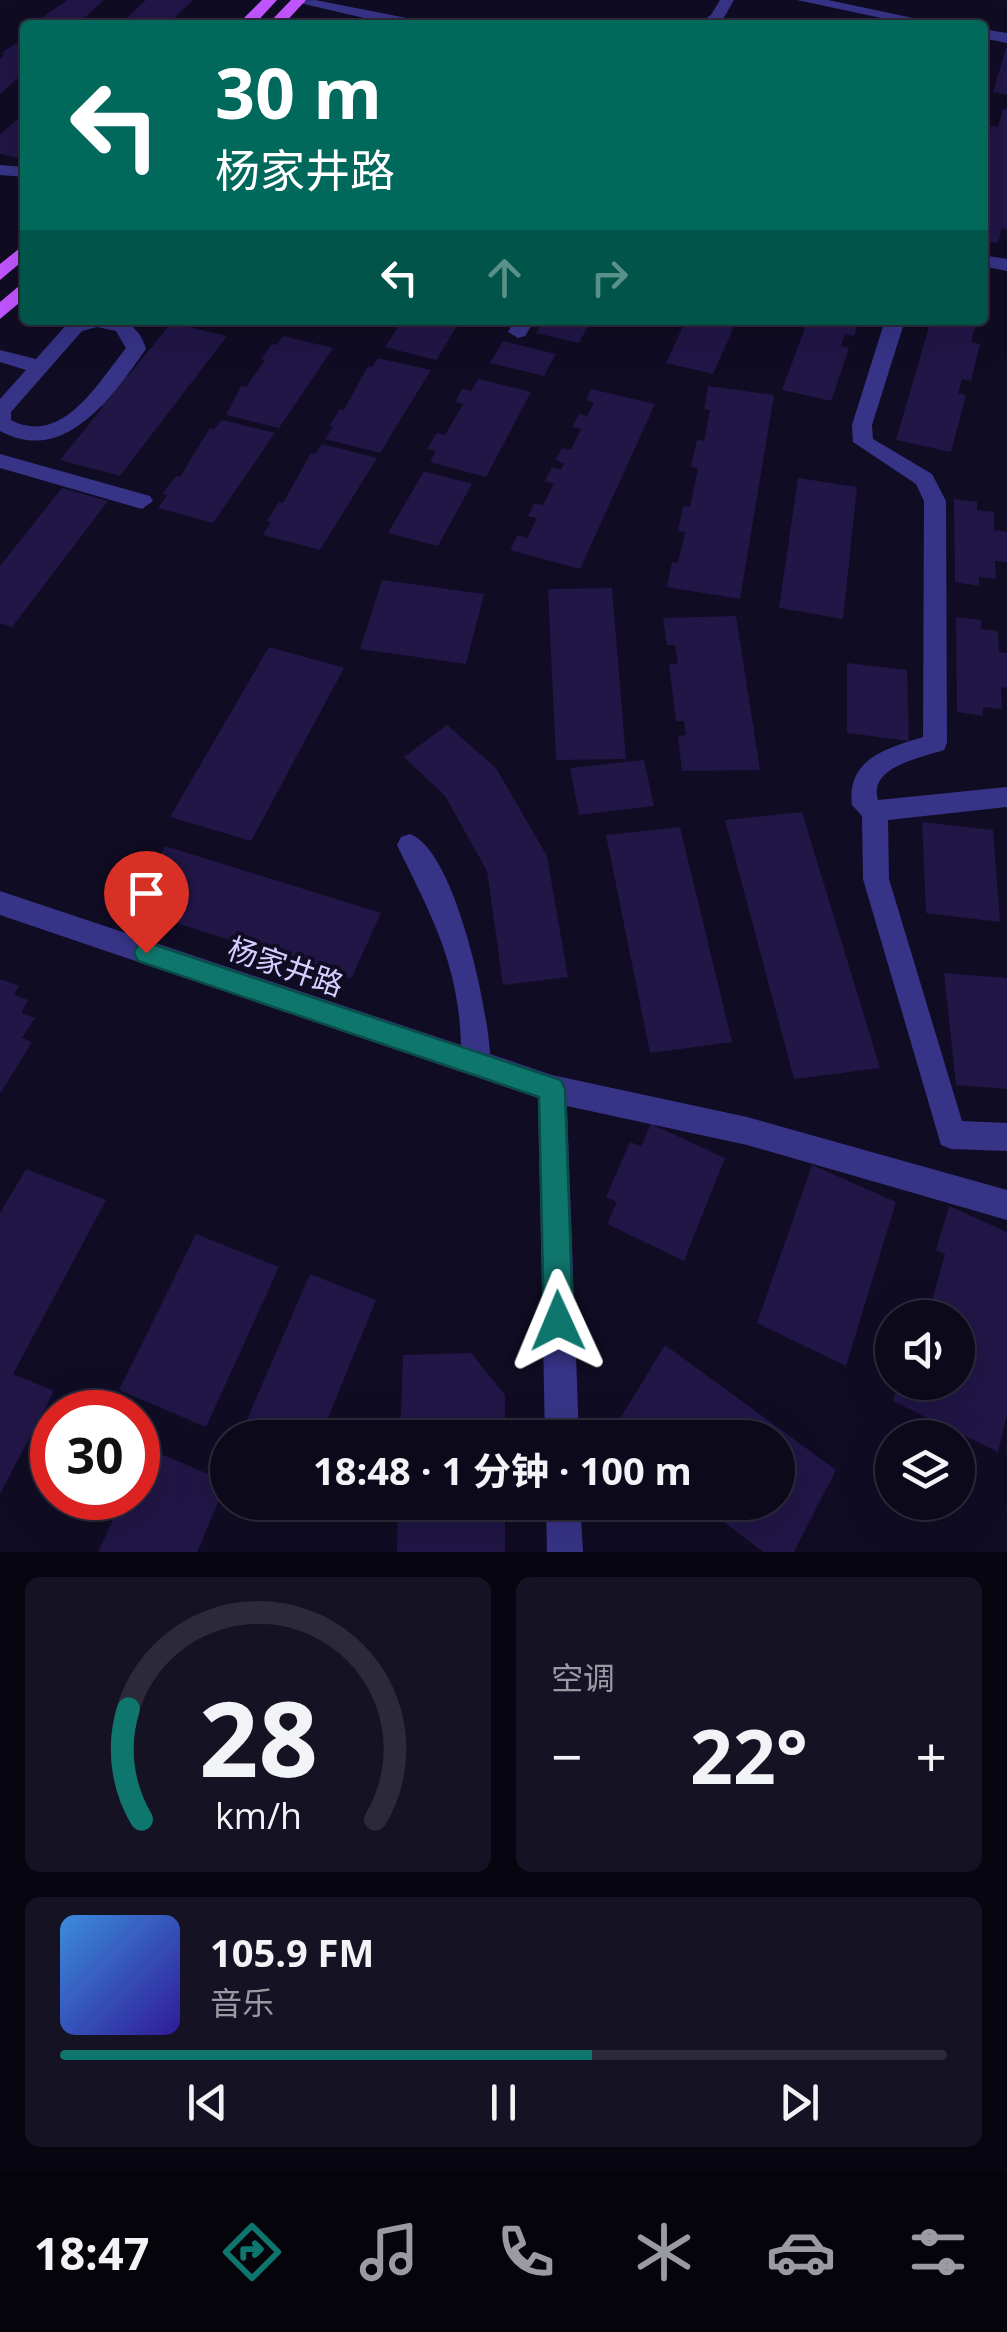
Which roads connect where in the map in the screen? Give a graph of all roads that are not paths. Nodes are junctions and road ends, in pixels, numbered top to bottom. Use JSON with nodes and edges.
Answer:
{"nodes":[{"id":1,"x":270,"y":0,"type":"edge"},
{"id":2,"x":299,"y":0,"type":"edge"},
{"id":3,"x":804,"y":0,"type":"edge"},
{"id":4,"x":250,"y":20,"type":"edge"},
{"id":5,"x":280,"y":20,"type":"edge"},
{"id":6,"x":393,"y":20,"type":"edge"},
{"id":7,"x":911,"y":20,"type":"edge"},
{"id":8,"x":20,"y":254,"type":"edge"},
{"id":9,"x":0,"y":274,"type":"edge"},
{"id":10,"x":20,"y":291,"type":"edge"},
{"id":11,"x":0,"y":313,"type":"edge"},
{"id":12,"x":81,"y":325,"type":"edge"},
{"id":13,"x":120,"y":325,"type":"edge"},
{"id":14,"x":893,"y":325,"type":"edge"},
{"id":15,"x":0,"y":356,"type":"edge"},
{"id":16,"x":40,"y":367,"type":"junction"},
{"id":17,"x":0,"y":460,"type":"edge"},
{"id":18,"x":142,"y":501,"type":"dead end"},
{"id":19,"x":1007,"y":797,"type":"edge"},
{"id":20,"x":875,"y":811,"type":"junction"},
{"id":21,"x":410,"y":845,"type":"dead end"},
{"id":22,"x":0,"y":904,"type":"edge"},
{"id":23,"x":476,"y":1064,"type":"junction"},
{"id":24,"x":552,"y":1089,"type":"junction"},
{"id":25,"x":1007,"y":1137,"type":"edge"},
{"id":26,"x":1007,"y":1206,"type":"edge"},
{"id":27,"x":561,"y":1420,"type":"edge"},
{"id":28,"x":564,"y":1520,"type":"edge"},
{"id":29,"x":565,"y":1552,"type":"edge"}],
"edges":[{"from":1,"to":4,"type":"main road"},
{"from":2,"to":5,"type":"main road"},
{"from":2,"to":6,"type":"street"},
{"from":3,"to":7,"type":"street"},
{"from":8,"to":9,"type":"main road"},
{"from":10,"to":11,"type":"main road"},
{"from":12,"to":16,"type":"street"},
{"from":13,"to":16,"type":"street"},
{"from":14,"to":20,"type":"street"},
{"from":15,"to":16,"type":"street"},
{"from":17,"to":18,"type":"street"},
{"from":19,"to":20,"type":"street"},
{"from":20,"to":25,"type":"street"},
{"from":21,"to":23,"type":"street"},
{"from":22,"to":23,"type":"street","name":"杨家井路"},
{"from":23,"to":24,"type":"street","name":"杨家井路"},
{"from":24,"to":26,"type":"street","name":"杨家井路"},
{"from":24,"to":27,"type":"street"},
{"from":28,"to":29,"type":"street"}]}
